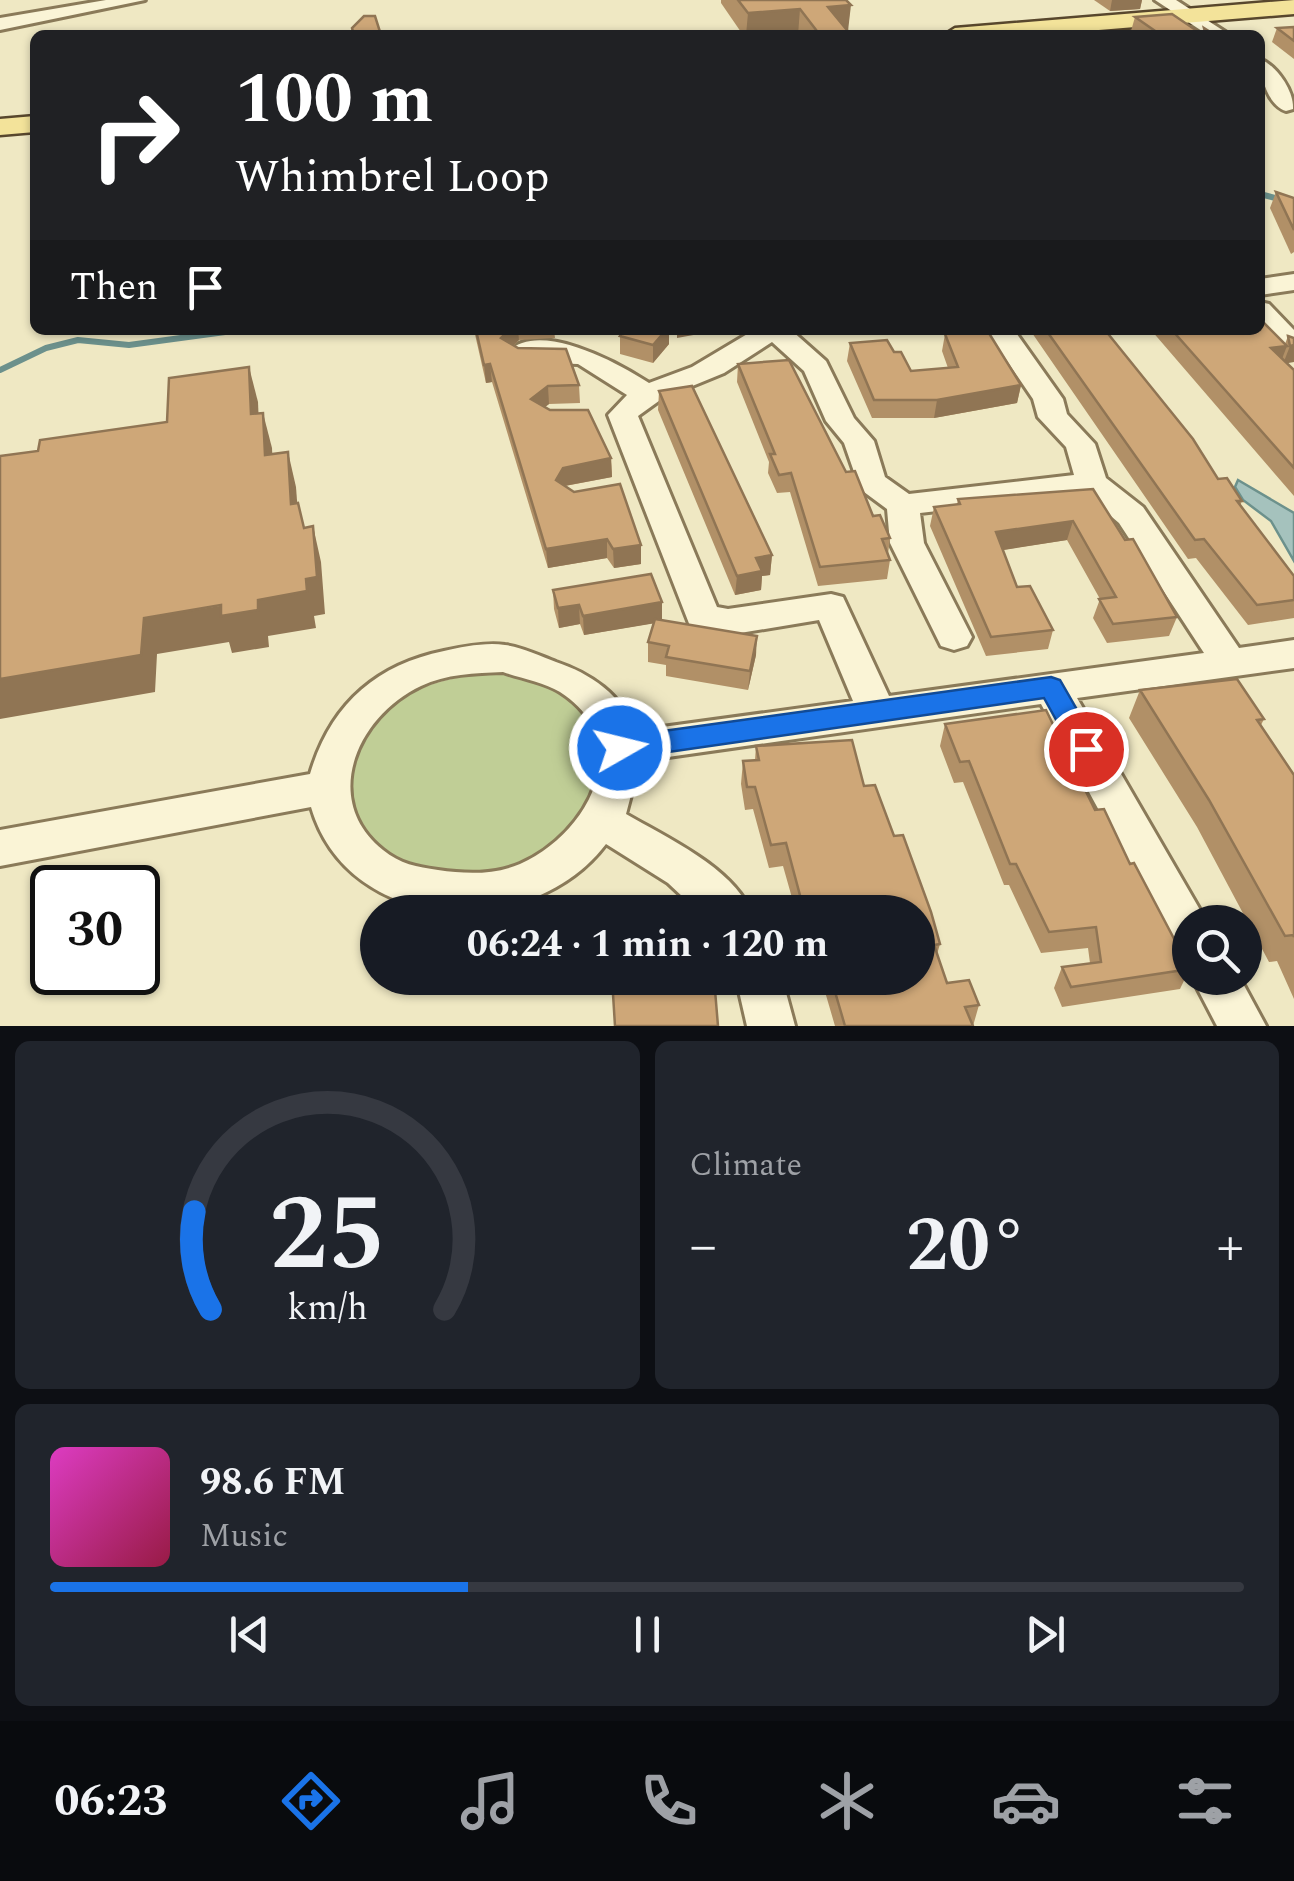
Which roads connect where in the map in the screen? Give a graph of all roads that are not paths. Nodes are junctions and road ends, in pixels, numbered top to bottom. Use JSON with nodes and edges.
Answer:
{"nodes":[{"id":1,"x":136,"y":0,"type":"edge"},
{"id":2,"x":1164,"y":0,"type":"edge"},
{"id":3,"x":1294,"y":6,"type":"edge"},
{"id":4,"x":1193,"y":16,"type":"junction"},
{"id":5,"x":0,"y":24,"type":"edge"},
{"id":6,"x":1018,"y":30,"type":"edge"},
{"id":7,"x":1214,"y":30,"type":"edge"},
{"id":8,"x":1265,"y":72,"type":"edge"},
{"id":9,"x":1265,"y":104,"type":"edge"},
{"id":10,"x":1290,"y":106,"type":"edge"},
{"id":11,"x":30,"y":125,"type":"edge"},
{"id":12,"x":0,"y":128,"type":"edge"},
{"id":13,"x":1294,"y":282,"type":"edge"},
{"id":14,"x":1265,"y":285,"type":"edge"},
{"id":15,"x":1265,"y":315,"type":"edge"},
{"id":16,"x":764,"y":335,"type":"edge"},
{"id":17,"x":781,"y":335,"type":"edge"},
{"id":18,"x":1003,"y":335,"type":"edge"},
{"id":19,"x":1294,"y":346,"type":"edge"},
{"id":20,"x":520,"y":354,"type":"edge"},
{"id":21,"x":635,"y":404,"type":"junction"},
{"id":22,"x":587,"y":416,"type":"edge"},
{"id":23,"x":1092,"y":483,"type":"junction"},
{"id":24,"x":654,"y":484,"type":"junction"},
{"id":25,"x":615,"y":491,"type":"edge"},
{"id":26,"x":902,"y":505,"type":"junction"},
{"id":27,"x":684,"y":573,"type":"junction"},
{"id":28,"x":646,"y":578,"type":"edge"},
{"id":29,"x":954,"y":637,"type":"dead end"},
{"id":30,"x":1294,"y":654,"type":"edge"},
{"id":31,"x":1230,"y":663,"type":"junction"},
{"id":32,"x":1051,"y":687,"type":"junction"},
{"id":33,"x":877,"y":711,"type":"junction"},
{"id":34,"x":620,"y":748,"type":"junction"},
{"id":35,"x":326,"y":787,"type":"junction"},
{"id":36,"x":603,"y":821,"type":"junction"},
{"id":37,"x":0,"y":848,"type":"edge"},
{"id":38,"x":710,"y":895,"type":"edge"},
{"id":39,"x":1174,"y":905,"type":"edge"},
{"id":40,"x":763,"y":995,"type":"edge"},
{"id":41,"x":1225,"y":995,"type":"edge"},
{"id":42,"x":771,"y":1026,"type":"edge"},
{"id":43,"x":1242,"y":1026,"type":"edge"}],
"edges":[{"from":1,"to":5,"type":"street"},
{"from":2,"to":4,"type":"street"},
{"from":3,"to":4,"type":"main road"},
{"from":4,"to":6,"type":"main road"},
{"from":4,"to":7,"type":"street"},
{"from":8,"to":10,"type":"street"},
{"from":9,"to":10,"type":"street"},
{"from":11,"to":12,"type":"main road"},
{"from":13,"to":14,"type":"street"},
{"from":15,"to":19,"type":"street"},
{"from":16,"to":21,"type":"street"},
{"from":17,"to":26,"type":"street"},
{"from":18,"to":23,"type":"street"},
{"from":20,"to":21,"type":"street"},
{"from":21,"to":22,"type":"street"},
{"from":21,"to":24,"type":"street"},
{"from":23,"to":26,"type":"street"},
{"from":23,"to":31,"type":"street"},
{"from":24,"to":25,"type":"street"},
{"from":24,"to":27,"type":"street"},
{"from":26,"to":29,"type":"street"},
{"from":27,"to":28,"type":"street"},
{"from":27,"to":33,"type":"street"},
{"from":30,"to":31,"type":"street"},
{"from":31,"to":32,"type":"street"},
{"from":32,"to":33,"type":"street"},
{"from":32,"to":39,"type":"street"},
{"from":33,"to":34,"type":"street"},
{"from":34,"to":35,"type":"street"},
{"from":34,"to":36,"type":"street"},
{"from":35,"to":36,"type":"street"},
{"from":35,"to":37,"type":"street"},
{"from":36,"to":38,"type":"street"},
{"from":40,"to":42,"type":"street"},
{"from":41,"to":43,"type":"street"}]}
